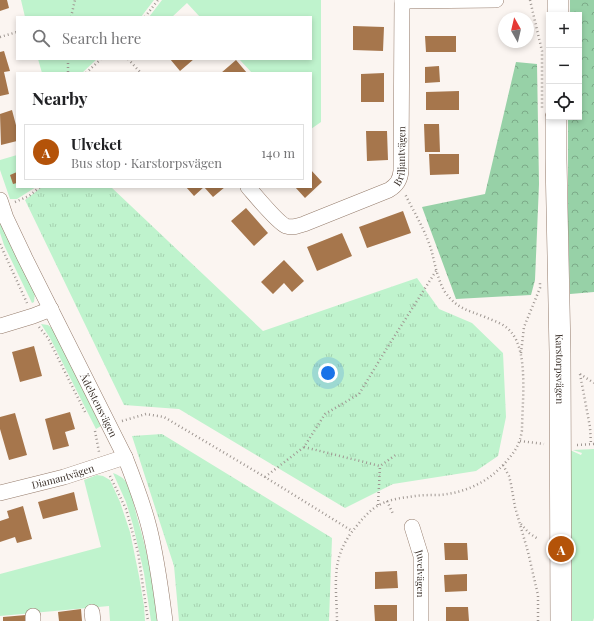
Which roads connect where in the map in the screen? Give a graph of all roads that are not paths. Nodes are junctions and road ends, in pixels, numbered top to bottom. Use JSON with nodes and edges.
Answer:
{"nodes":[{"id":1,"x":496,"y":0,"type":"edge"},
{"id":2,"x":558,"y":0,"type":"edge"},
{"id":3,"x":402,"y":1,"type":"edge"},
{"id":4,"x":558,"y":12,"type":"edge"},
{"id":5,"x":556,"y":120,"type":"edge"},
{"id":6,"x":249,"y":188,"type":"edge"},
{"id":7,"x":5,"y":202,"type":"edge"},
{"id":8,"x":51,"y":309,"type":"junction"},
{"id":9,"x":0,"y":326,"type":"edge"},
{"id":10,"x":125,"y":458,"type":"junction"},
{"id":11,"x":0,"y":493,"type":"edge"},
{"id":12,"x":412,"y":527,"type":"dead end"},
{"id":13,"x":165,"y":621,"type":"edge"},
{"id":14,"x":421,"y":621,"type":"edge"},
{"id":15,"x":561,"y":621,"type":"edge"}],
"edges":[{"from":1,"to":3,"type":"street"},
{"from":2,"to":4,"type":"main road"},
{"from":3,"to":6,"type":"street","name":"Briljantvägen"},
{"from":5,"to":15,"type":"main road","name":"Karstorpsvägen"},
{"from":7,"to":8,"type":"street","name":"Ädelstensvägen"},
{"from":8,"to":9,"type":"street"},
{"from":8,"to":10,"type":"street","name":"Ädelstensvägen"},
{"from":10,"to":11,"type":"street","name":"Diamantvägen"},
{"from":10,"to":13,"type":"street","name":"Ädelstensvägen"},
{"from":12,"to":14,"type":"street","name":"Juvelvägen"}]}
